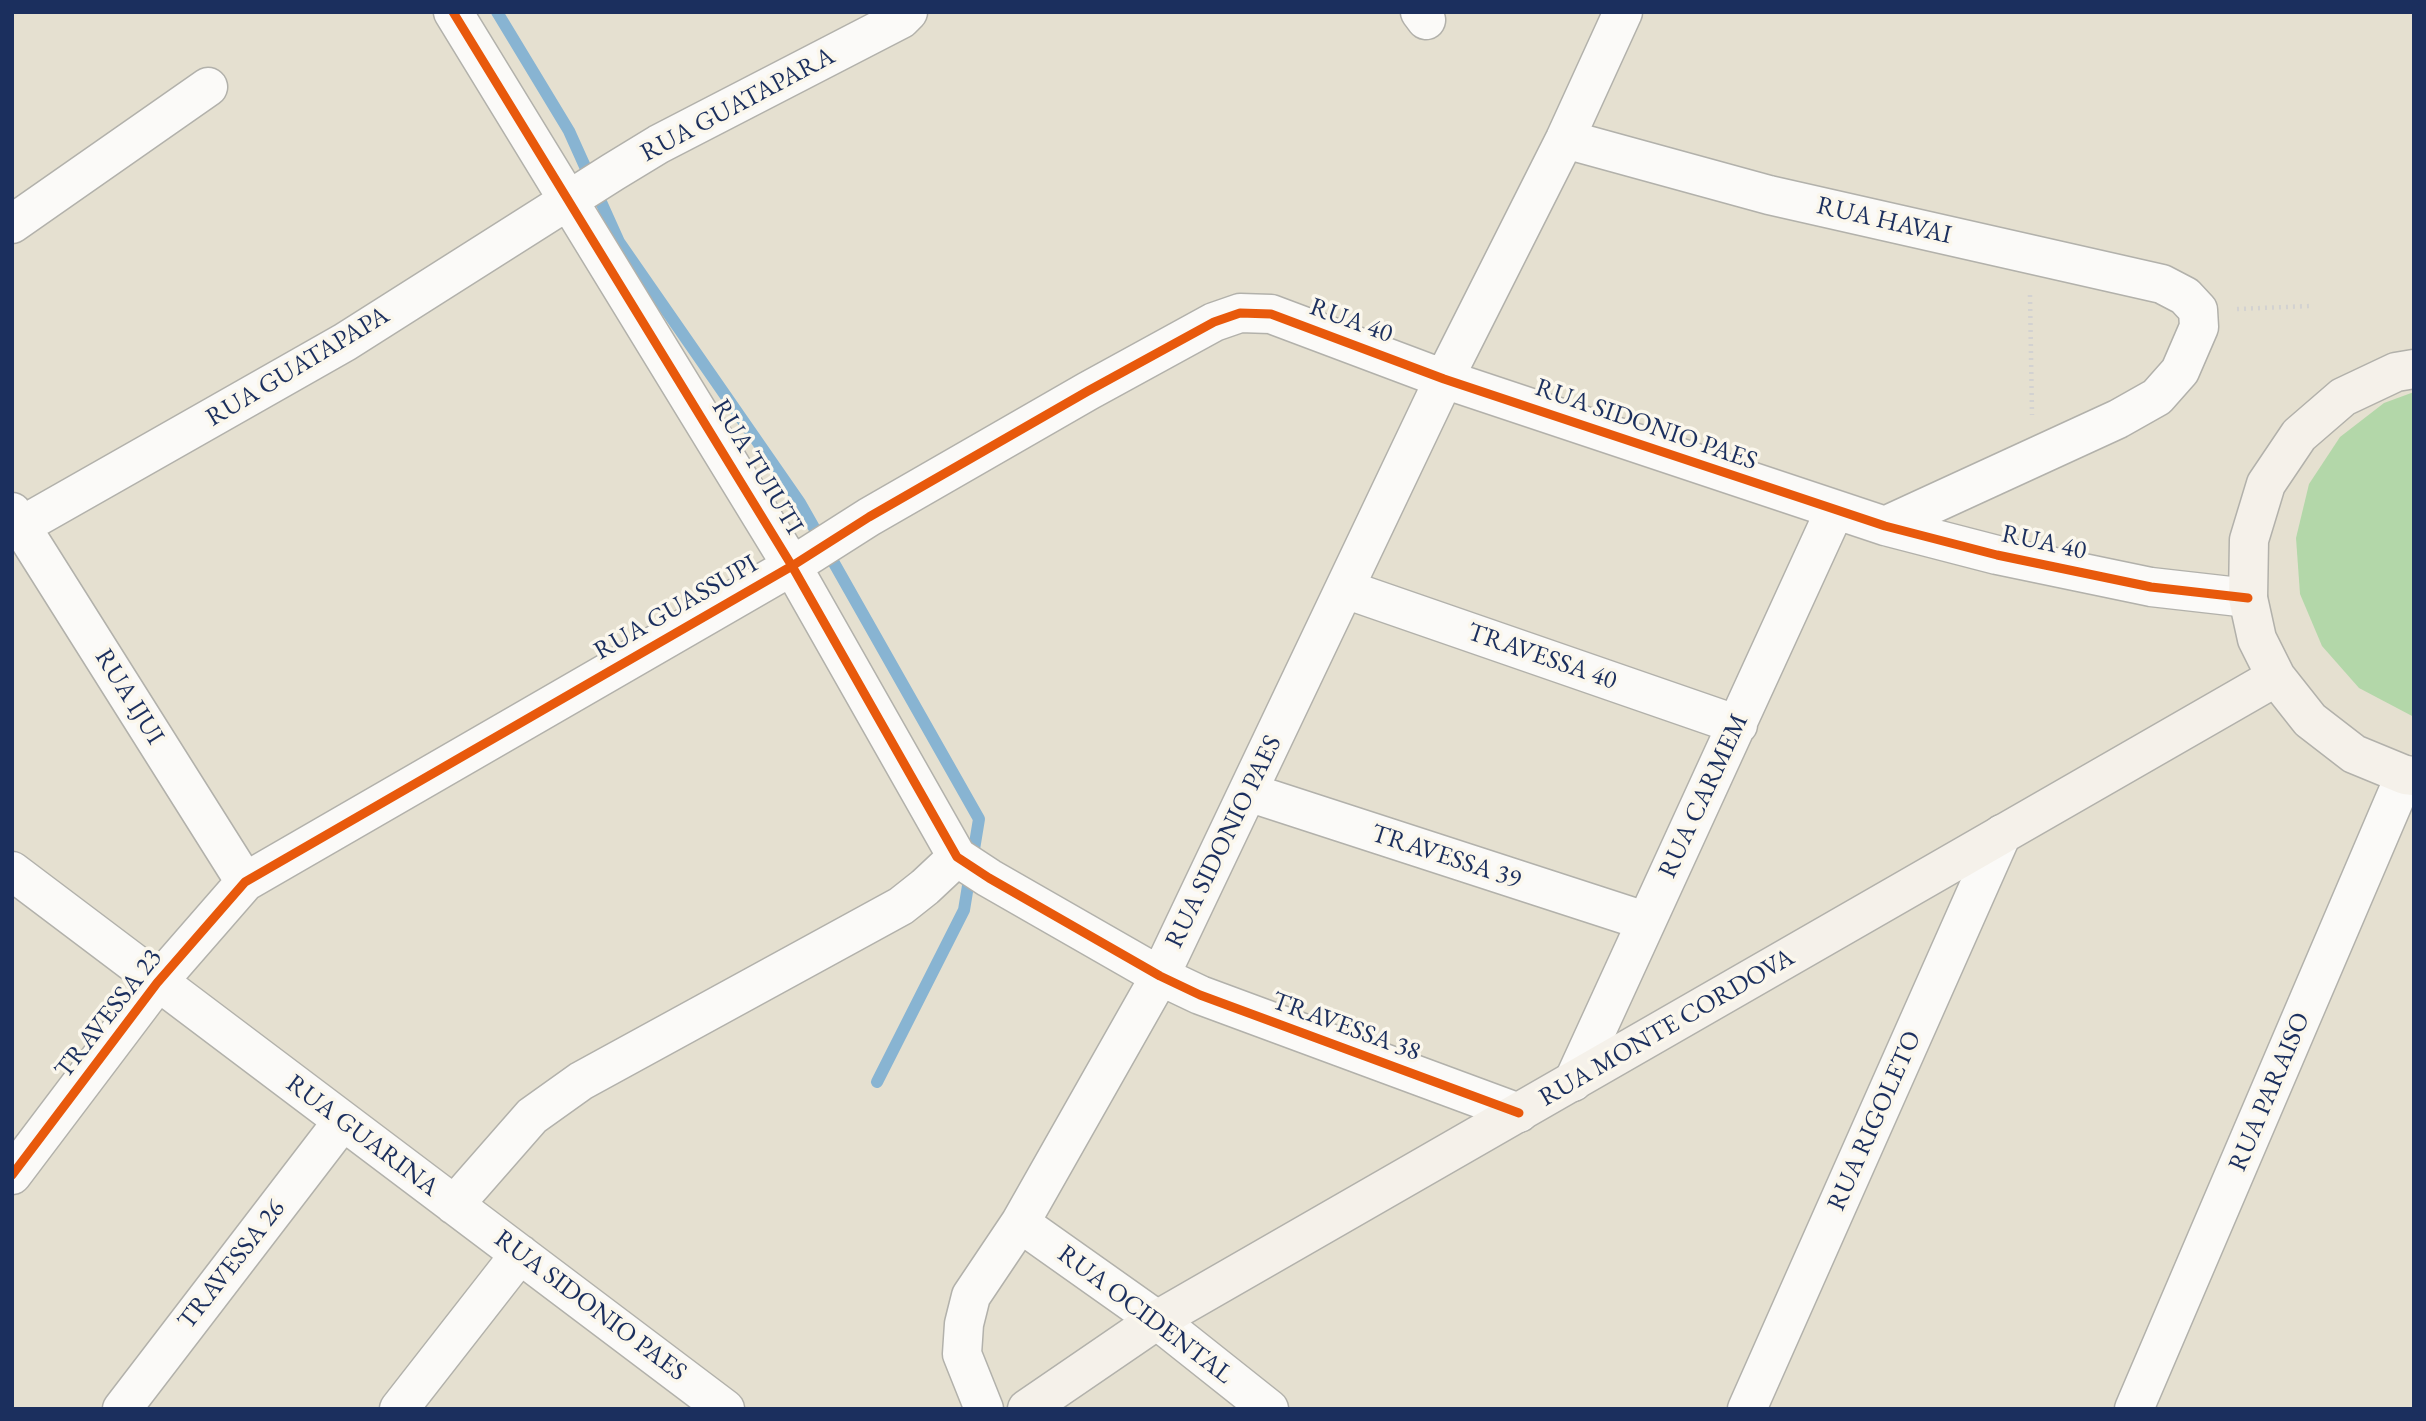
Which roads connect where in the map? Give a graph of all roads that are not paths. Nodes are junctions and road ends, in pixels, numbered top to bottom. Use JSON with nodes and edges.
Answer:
{"nodes":[{"id":1,"x":453,"y":12,"type":"edge"},
{"id":2,"x":908,"y":12,"type":"edge"},
{"id":3,"x":1623,"y":12,"type":"edge"},
{"id":4,"x":208,"y":87,"type":"dead end"},
{"id":5,"x":1565,"y":139,"type":"junction"},
{"id":6,"x":589,"y":187,"type":"junction"},
{"id":7,"x":12,"y":224,"type":"edge"},
{"id":8,"x":1241,"y":313,"type":"joint"},
{"id":9,"x":2414,"y":369,"type":"edge"},
{"id":10,"x":1444,"y":379,"type":"junction"},
{"id":11,"x":1835,"y":510,"type":"junction"},
{"id":12,"x":17,"y":519,"type":"edge"},
{"id":13,"x":1885,"y":526,"type":"junction"},
{"id":14,"x":805,"y":557,"type":"junction"},
{"id":15,"x":1345,"y":589,"type":"junction"},
{"id":16,"x":2248,"y":598,"type":"junction"},
{"id":17,"x":2276,"y":677,"type":"junction"},
{"id":18,"x":1738,"y":725,"type":"junction"},
{"id":19,"x":2410,"y":775,"type":"edge"},
{"id":20,"x":1248,"y":792,"type":"junction"},
{"id":21,"x":2002,"y":834,"type":"junction"},
{"id":22,"x":971,"y":867,"type":"junction"},
{"id":23,"x":12,"y":871,"type":"edge"},
{"id":24,"x":245,"y":882,"type":"junction"},
{"id":25,"x":1645,"y":922,"type":"junction"},
{"id":26,"x":1160,"y":976,"type":"junction"},
{"id":27,"x":157,"y":983,"type":"junction"},
{"id":28,"x":1573,"y":1082,"type":"junction"},
{"id":29,"x":1519,"y":1113,"type":"junction"},
{"id":30,"x":342,"y":1122,"type":"junction"},
{"id":31,"x":12,"y":1175,"type":"edge"},
{"id":32,"x":454,"y":1205,"type":"junction"},
{"id":33,"x":1020,"y":1223,"type":"junction"},
{"id":34,"x":520,"y":1254,"type":"junction"},
{"id":35,"x":1157,"y":1320,"type":"junction"},
{"id":36,"x":682,"y":1396,"type":"edge"},
{"id":37,"x":122,"y":1409,"type":"edge"},
{"id":38,"x":399,"y":1409,"type":"edge"},
{"id":39,"x":725,"y":1409,"type":"edge"},
{"id":40,"x":984,"y":1409,"type":"edge"},
{"id":41,"x":1027,"y":1409,"type":"edge"},
{"id":42,"x":1269,"y":1409,"type":"edge"},
{"id":43,"x":1747,"y":1409,"type":"edge"},
{"id":44,"x":2134,"y":1409,"type":"edge"}],
"edges":[{"from":1,"to":6,"type":"street","name":"RUA TUIUTI"},
{"from":2,"to":6,"type":"street","name":"RUA GUATAPARA"},
{"from":3,"to":5,"type":"street","name":"RUA SIDONIO PAES"},
{"from":4,"to":7,"type":"street"},
{"from":5,"to":10,"type":"street","name":"RUA SIDONIO PAES"},
{"from":5,"to":13,"type":"street","name":"RUA HAVAI"},
{"from":6,"to":12,"type":"street","name":"RUA GUATAPAPA"},
{"from":6,"to":14,"type":"street","name":"RUA TUIUTI"},
{"from":8,"to":10,"type":"street","name":"RUA 40"},
{"from":8,"to":14,"type":"street","name":"RUA GUASSUPI"},
{"from":9,"to":16,"type":"street"},
{"from":10,"to":11,"type":"street","name":"RUA SIDONIO PAES"},
{"from":10,"to":15,"type":"street","name":"RUA SIDONIO PAES"},
{"from":11,"to":13,"type":"street","name":"RUA 40"},
{"from":11,"to":18,"type":"street","name":"RUA CARMEM"},
{"from":12,"to":24,"type":"street","name":"RUA IJUI"},
{"from":13,"to":16,"type":"street","name":"RUA 40"},
{"from":14,"to":22,"type":"street","name":"RUA TUIUTI"},
{"from":14,"to":24,"type":"street","name":"RUA GUASSUPI"},
{"from":15,"to":18,"type":"street","name":"TRAVESSA 40"},
{"from":15,"to":20,"type":"street","name":"RUA SIDONIO PAES"},
{"from":16,"to":17,"type":"street"},
{"from":17,"to":19,"type":"street"},
{"from":17,"to":21,"type":"street","name":"RUA MONTE CORDOVA"},
{"from":18,"to":25,"type":"street","name":"RUA CARMEM"},
{"from":19,"to":44,"type":"street","name":"RUA PARAISO"},
{"from":20,"to":25,"type":"street","name":"TRAVESSA 39"},
{"from":20,"to":26,"type":"street","name":"RUA SIDONIO PAES"},
{"from":21,"to":28,"type":"street","name":"RUA MONTE CORDOVA"},
{"from":21,"to":43,"type":"street","name":"RUA RIGOLETO"},
{"from":22,"to":26,"type":"street"},
{"from":22,"to":32,"type":"street","name":"RUA GUARINA"},
{"from":23,"to":27,"type":"street","name":"RUA GUARINA"},
{"from":24,"to":27,"type":"street","name":"TRAVESSA 23"},
{"from":25,"to":28,"type":"street","name":"RUA CARMEM"},
{"from":26,"to":29,"type":"street","name":"TRAVESSA 38"},
{"from":26,"to":33,"type":"street","name":"RUA SIDONIO PAES"},
{"from":27,"to":30,"type":"street","name":"RUA GUARINA"},
{"from":27,"to":31,"type":"street","name":"TRAVESSA 23"},
{"from":28,"to":29,"type":"street","name":"RUA MONTE CORDOVA"},
{"from":29,"to":35,"type":"street","name":"RUA MONTE CORDOVA"},
{"from":30,"to":32,"type":"street","name":"RUA GUARINA"},
{"from":30,"to":37,"type":"street","name":"TRAVESSA 26"},
{"from":32,"to":34,"type":"street","name":"RUA SIDONIO PAES"},
{"from":33,"to":35,"type":"street","name":"RUA OCIDENTAL"},
{"from":33,"to":40,"type":"street","name":"RUA SIDONIO PAES"},
{"from":34,"to":36,"type":"street","name":"RUA SIDONIO PAES"},
{"from":34,"to":38,"type":"street"},
{"from":35,"to":41,"type":"street","name":"RUA MONTE CORDOVA"},
{"from":35,"to":42,"type":"street","name":"RUA OCIDENTAL"},
{"from":36,"to":39,"type":"street","name":"RUA SIDONIO PAES"}]}
